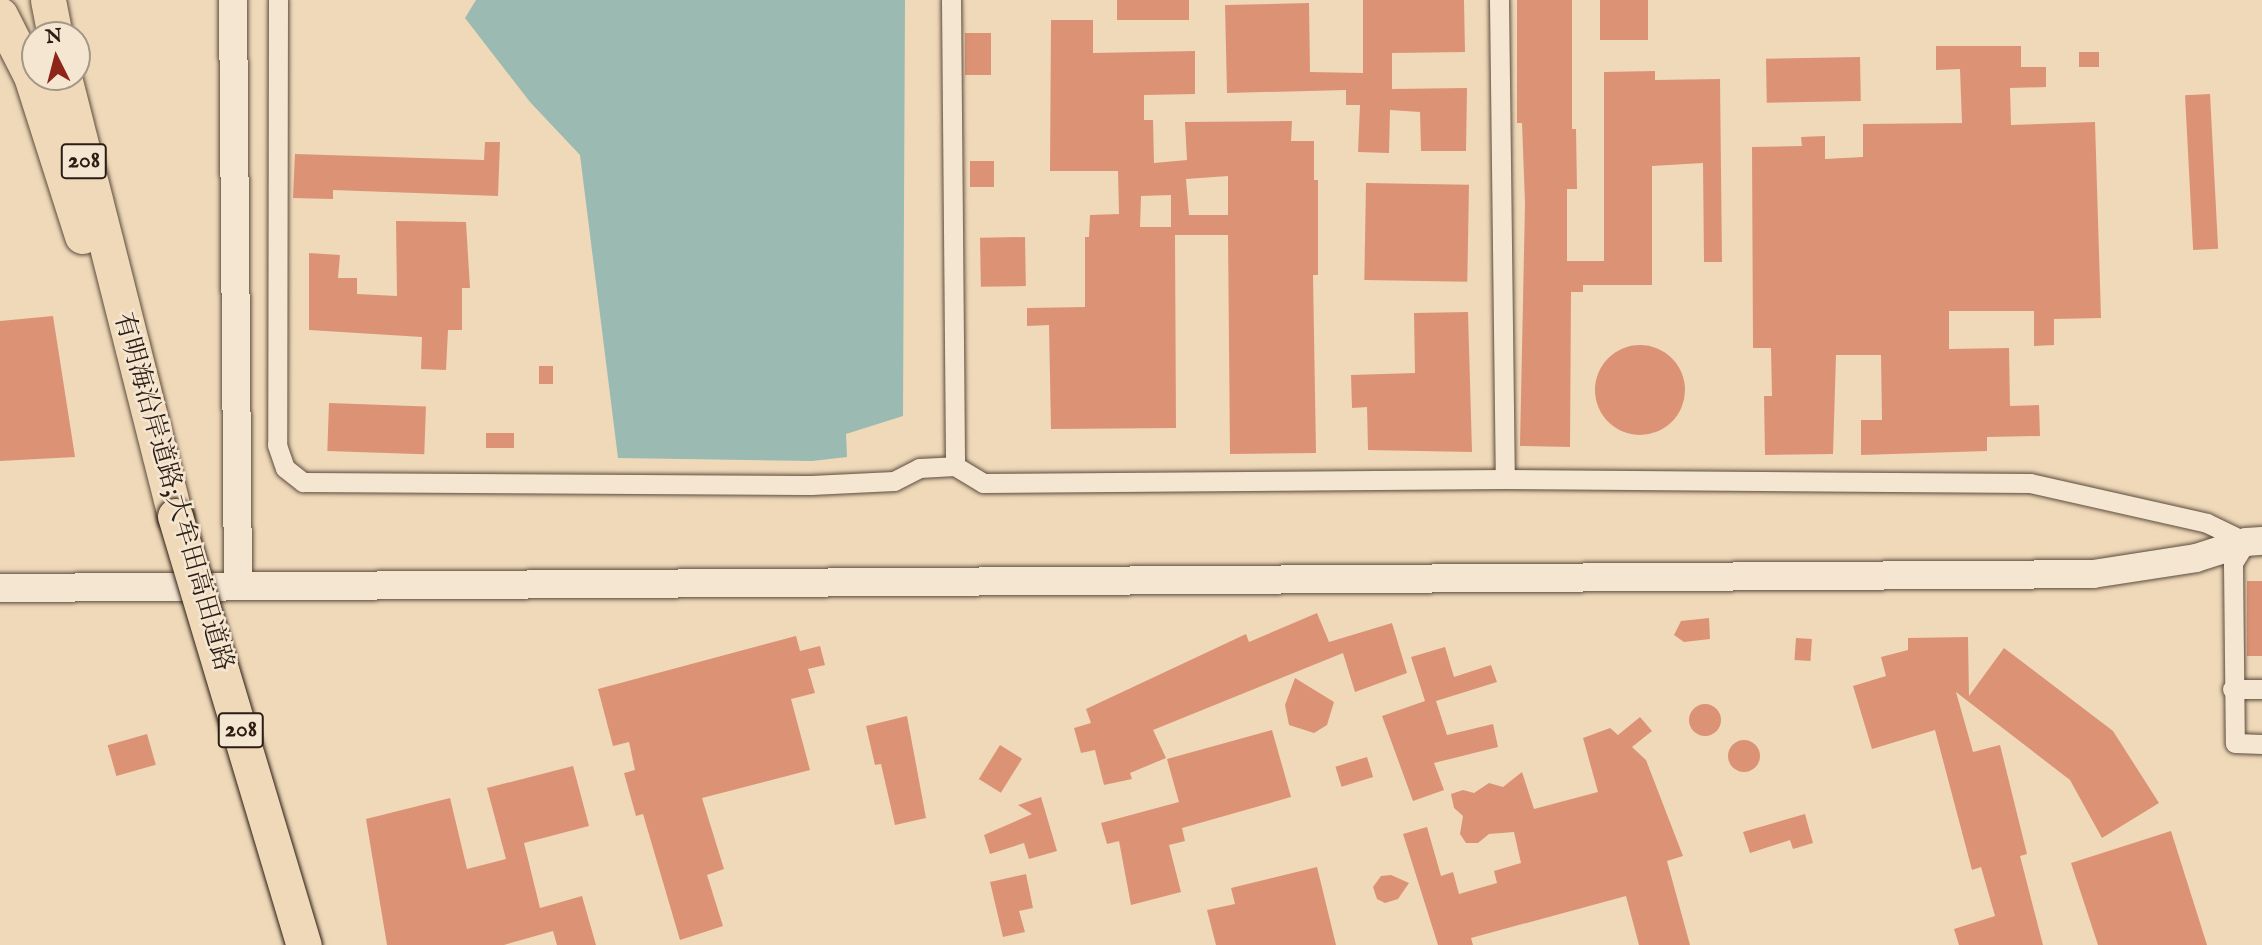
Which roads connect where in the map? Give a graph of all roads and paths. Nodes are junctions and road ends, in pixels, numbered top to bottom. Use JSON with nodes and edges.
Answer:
{"nodes":[{"id":1,"x":48,"y":0,"type":"edge"},
{"id":2,"x":64,"y":0,"type":"edge"},
{"id":3,"x":233,"y":0,"type":"edge"},
{"id":4,"x":278,"y":0,"type":"edge"},
{"id":5,"x":951,"y":0,"type":"edge"},
{"id":6,"x":1499,"y":0,"type":"edge"},
{"id":7,"x":0,"y":15,"type":"edge"},
{"id":8,"x":52,"y":21,"type":"edge"},
{"id":9,"x":68,"y":21,"type":"edge"},
{"id":10,"x":67,"y":91,"type":"edge"},
{"id":11,"x":81,"y":91,"type":"edge"},
{"id":12,"x":105,"y":244,"type":"junction"},
{"id":13,"x":152,"y":434,"type":"junction"},
{"id":14,"x":955,"y":466,"type":"junction"},
{"id":15,"x":1505,"y":479,"type":"junction"},
{"id":16,"x":2254,"y":542,"type":"edge"},
{"id":17,"x":238,"y":586,"type":"junction"},
{"id":18,"x":0,"y":587,"type":"edge"},
{"id":19,"x":2232,"y":689,"type":"junction"},
{"id":20,"x":2262,"y":689,"type":"edge"},
{"id":21,"x":2262,"y":744,"type":"edge"},
{"id":22,"x":304,"y":945,"type":"edge"}],
"edges":[{"from":1,"to":8,"type":"highway"},
{"from":2,"to":9,"type":"highway"},
{"from":3,"to":17,"type":"street"},
{"from":4,"to":14,"type":"street"},
{"from":5,"to":14,"type":"street"},
{"from":6,"to":15,"type":"street"},
{"from":7,"to":13,"type":"highway"},
{"from":10,"to":12,"type":"highway","name":"有明海沿岸道路;大牟田高田道路","number":"208"},
{"from":11,"to":12,"type":"highway"},
{"from":12,"to":13,"type":"highway","name":"有明海沿岸道路;大牟田高田道路","number":"208"},
{"from":13,"to":22,"type":"highway","name":"有明海沿岸道路;大牟田高田道路","number":"208","bridge":true},
{"from":14,"to":15,"type":"street"},
{"from":15,"to":16,"type":"street"},
{"from":16,"to":17,"type":"street"},
{"from":16,"to":19,"type":"street"},
{"from":17,"to":18,"type":"street"},
{"from":19,"to":20,"type":"street"},
{"from":19,"to":21,"type":"street"}]}
